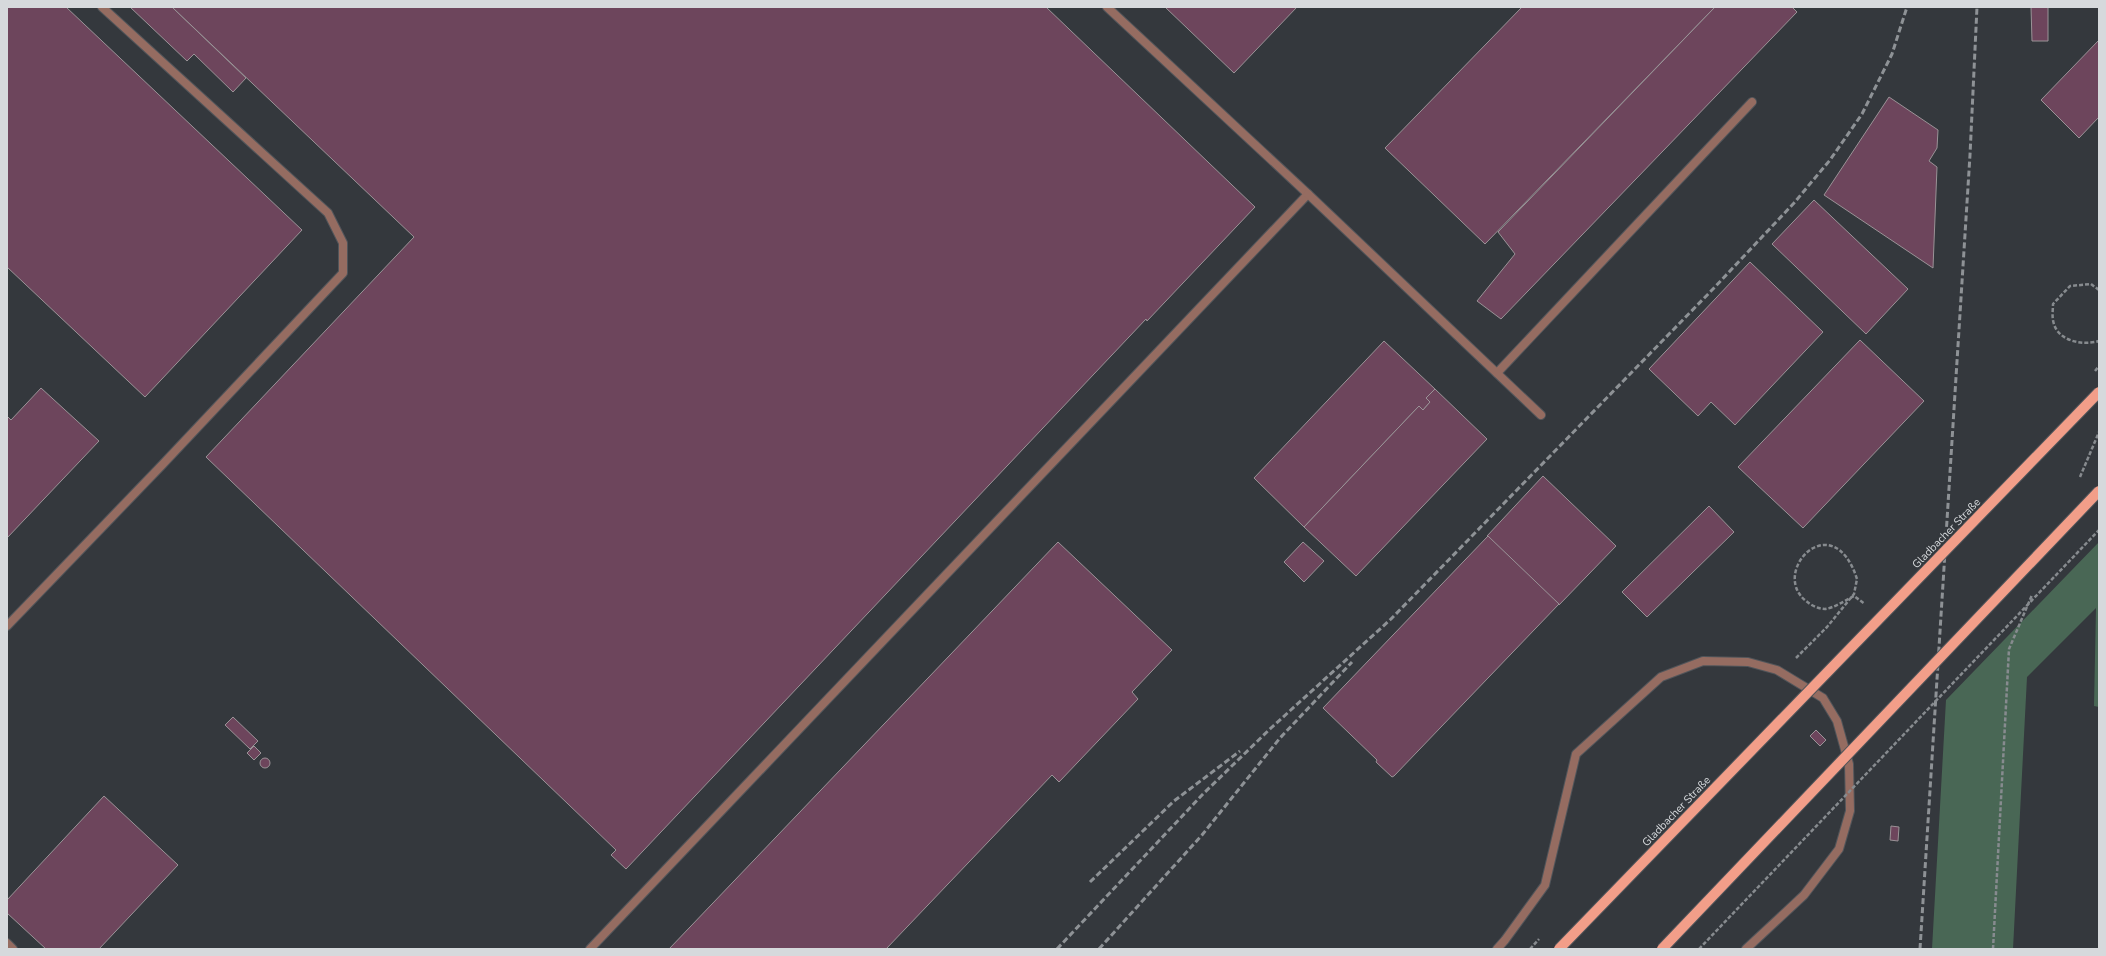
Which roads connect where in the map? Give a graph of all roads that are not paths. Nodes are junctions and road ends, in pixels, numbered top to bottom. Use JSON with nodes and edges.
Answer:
{"nodes":[{"id":1,"x":102,"y":7,"type":"edge"},
{"id":2,"x":1107,"y":7,"type":"edge"},
{"id":3,"x":1752,"y":102,"type":"dead end"},
{"id":4,"x":1308,"y":194,"type":"junction"},
{"id":5,"x":1497,"y":373,"type":"junction"},
{"id":6,"x":2099,"y":392,"type":"edge"},
{"id":7,"x":1541,"y":415,"type":"dead end"},
{"id":8,"x":2099,"y":491,"type":"edge"},
{"id":9,"x":7,"y":626,"type":"edge"},
{"id":10,"x":7,"y":943,"type":"edge"},
{"id":11,"x":13,"y":949,"type":"edge"},
{"id":12,"x":590,"y":949,"type":"edge"},
{"id":13,"x":1497,"y":949,"type":"edge"},
{"id":14,"x":1559,"y":949,"type":"edge"},
{"id":15,"x":1662,"y":949,"type":"edge"},
{"id":16,"x":1746,"y":949,"type":"edge"}],
"edges":[{"from":1,"to":9,"type":"street"},
{"from":2,"to":4,"type":"street"},
{"from":3,"to":5,"type":"street"},
{"from":4,"to":5,"type":"street"},
{"from":4,"to":12,"type":"street"},
{"from":5,"to":7,"type":"street"},
{"from":6,"to":14,"type":"main road","name":"Gladbacher Straße","bridge":true},
{"from":8,"to":15,"type":"main road","bridge":true},
{"from":10,"to":11,"type":"street"},
{"from":13,"to":16,"type":"street"}]}
